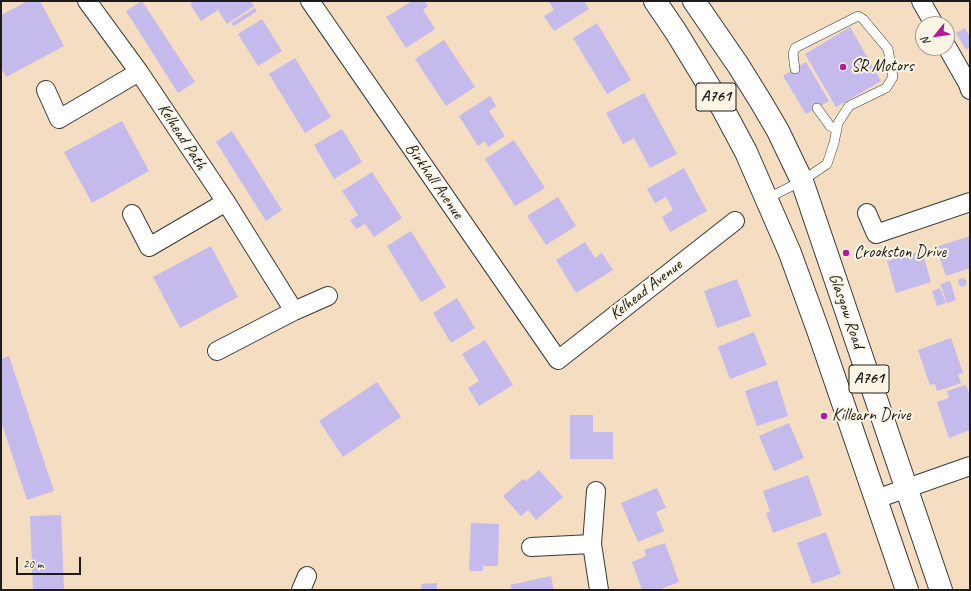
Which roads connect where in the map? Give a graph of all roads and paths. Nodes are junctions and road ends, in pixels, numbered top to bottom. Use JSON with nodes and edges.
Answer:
{"nodes":[{"id":1,"x":87,"y":1,"type":"edge"},
{"id":2,"x":310,"y":1,"type":"edge"},
{"id":3,"x":655,"y":1,"type":"edge"},
{"id":4,"x":694,"y":1,"type":"edge"},
{"id":5,"x":921,"y":1,"type":"edge"},
{"id":6,"x":929,"y":16,"type":"edge"},
{"id":7,"x":714,"y":30,"type":"junction"},
{"id":8,"x":686,"y":50,"type":"junction"},
{"id":9,"x":952,"y":56,"type":"edge"},
{"id":10,"x":795,"y":69,"type":"dead end"},
{"id":11,"x":139,"y":72,"type":"junction"},
{"id":12,"x":969,"y":85,"type":"edge"},
{"id":13,"x":46,"y":90,"type":"dead end"},
{"id":14,"x":817,"y":108,"type":"dead end"},
{"id":15,"x":837,"y":130,"type":"junction"},
{"id":16,"x":799,"y":175,"type":"junction"},
{"id":17,"x":766,"y":199,"type":"junction"},
{"id":18,"x":226,"y":202,"type":"junction"},
{"id":19,"x":970,"y":202,"type":"edge"},
{"id":20,"x":867,"y":213,"type":"dead end"},
{"id":21,"x":132,"y":214,"type":"dead end"},
{"id":22,"x":735,"y":221,"type":"dead end"},
{"id":23,"x":328,"y":296,"type":"dead end"},
{"id":24,"x":294,"y":311,"type":"junction"},
{"id":25,"x":217,"y":351,"type":"dead end"},
{"id":26,"x":558,"y":360,"type":"joint"},
{"id":27,"x":970,"y":466,"type":"edge"},
{"id":28,"x":907,"y":488,"type":"junction"},
{"id":29,"x":596,"y":491,"type":"dead end"},
{"id":30,"x":876,"y":499,"type":"junction"},
{"id":31,"x":592,"y":544,"type":"junction"},
{"id":32,"x":531,"y":547,"type":"dead end"},
{"id":33,"x":599,"y":590,"type":"edge"},
{"id":34,"x":907,"y":590,"type":"edge"},
{"id":35,"x":941,"y":590,"type":"edge"}],
"edges":[{"from":1,"to":11,"type":"street","name":"Kelhead Path"},
{"from":2,"to":26,"type":"street","name":"Birkhall Avenue"},
{"from":3,"to":8,"type":"main road","number":"A761"},
{"from":4,"to":7,"type":"main road","number":"A761"},
{"from":5,"to":6,"type":"street"},
{"from":7,"to":8,"type":"main road"},
{"from":7,"to":16,"type":"main road","number":"A761"},
{"from":8,"to":17,"type":"main road","number":"A761"},
{"from":9,"to":12,"type":"street"},
{"from":10,"to":15,"type":"lane"},
{"from":11,"to":13,"type":"street"},
{"from":11,"to":18,"type":"street","name":"Kelhead Path"},
{"from":14,"to":15,"type":"lane"},
{"from":15,"to":16,"type":"lane"},
{"from":16,"to":17,"type":"lane"},
{"from":16,"to":28,"type":"main road","name":"Glasgow Road","number":"A761"},
{"from":17,"to":30,"type":"main road","name":"Glasgow Road","number":"A761"},
{"from":18,"to":21,"type":"street"},
{"from":18,"to":24,"type":"street","name":"Kelhead Path"},
{"from":19,"to":20,"type":"street"},
{"from":22,"to":26,"type":"street","name":"Kelhead Avenue"},
{"from":23,"to":24,"type":"street"},
{"from":24,"to":25,"type":"street"},
{"from":27,"to":28,"type":"street"},
{"from":28,"to":30,"type":"street"},
{"from":28,"to":35,"type":"main road","name":"Glasgow Road","number":"A761"},
{"from":29,"to":31,"type":"street"},
{"from":30,"to":34,"type":"main road","name":"Glasgow Road","number":"A761"},
{"from":31,"to":32,"type":"street"},
{"from":31,"to":33,"type":"street"}]}
